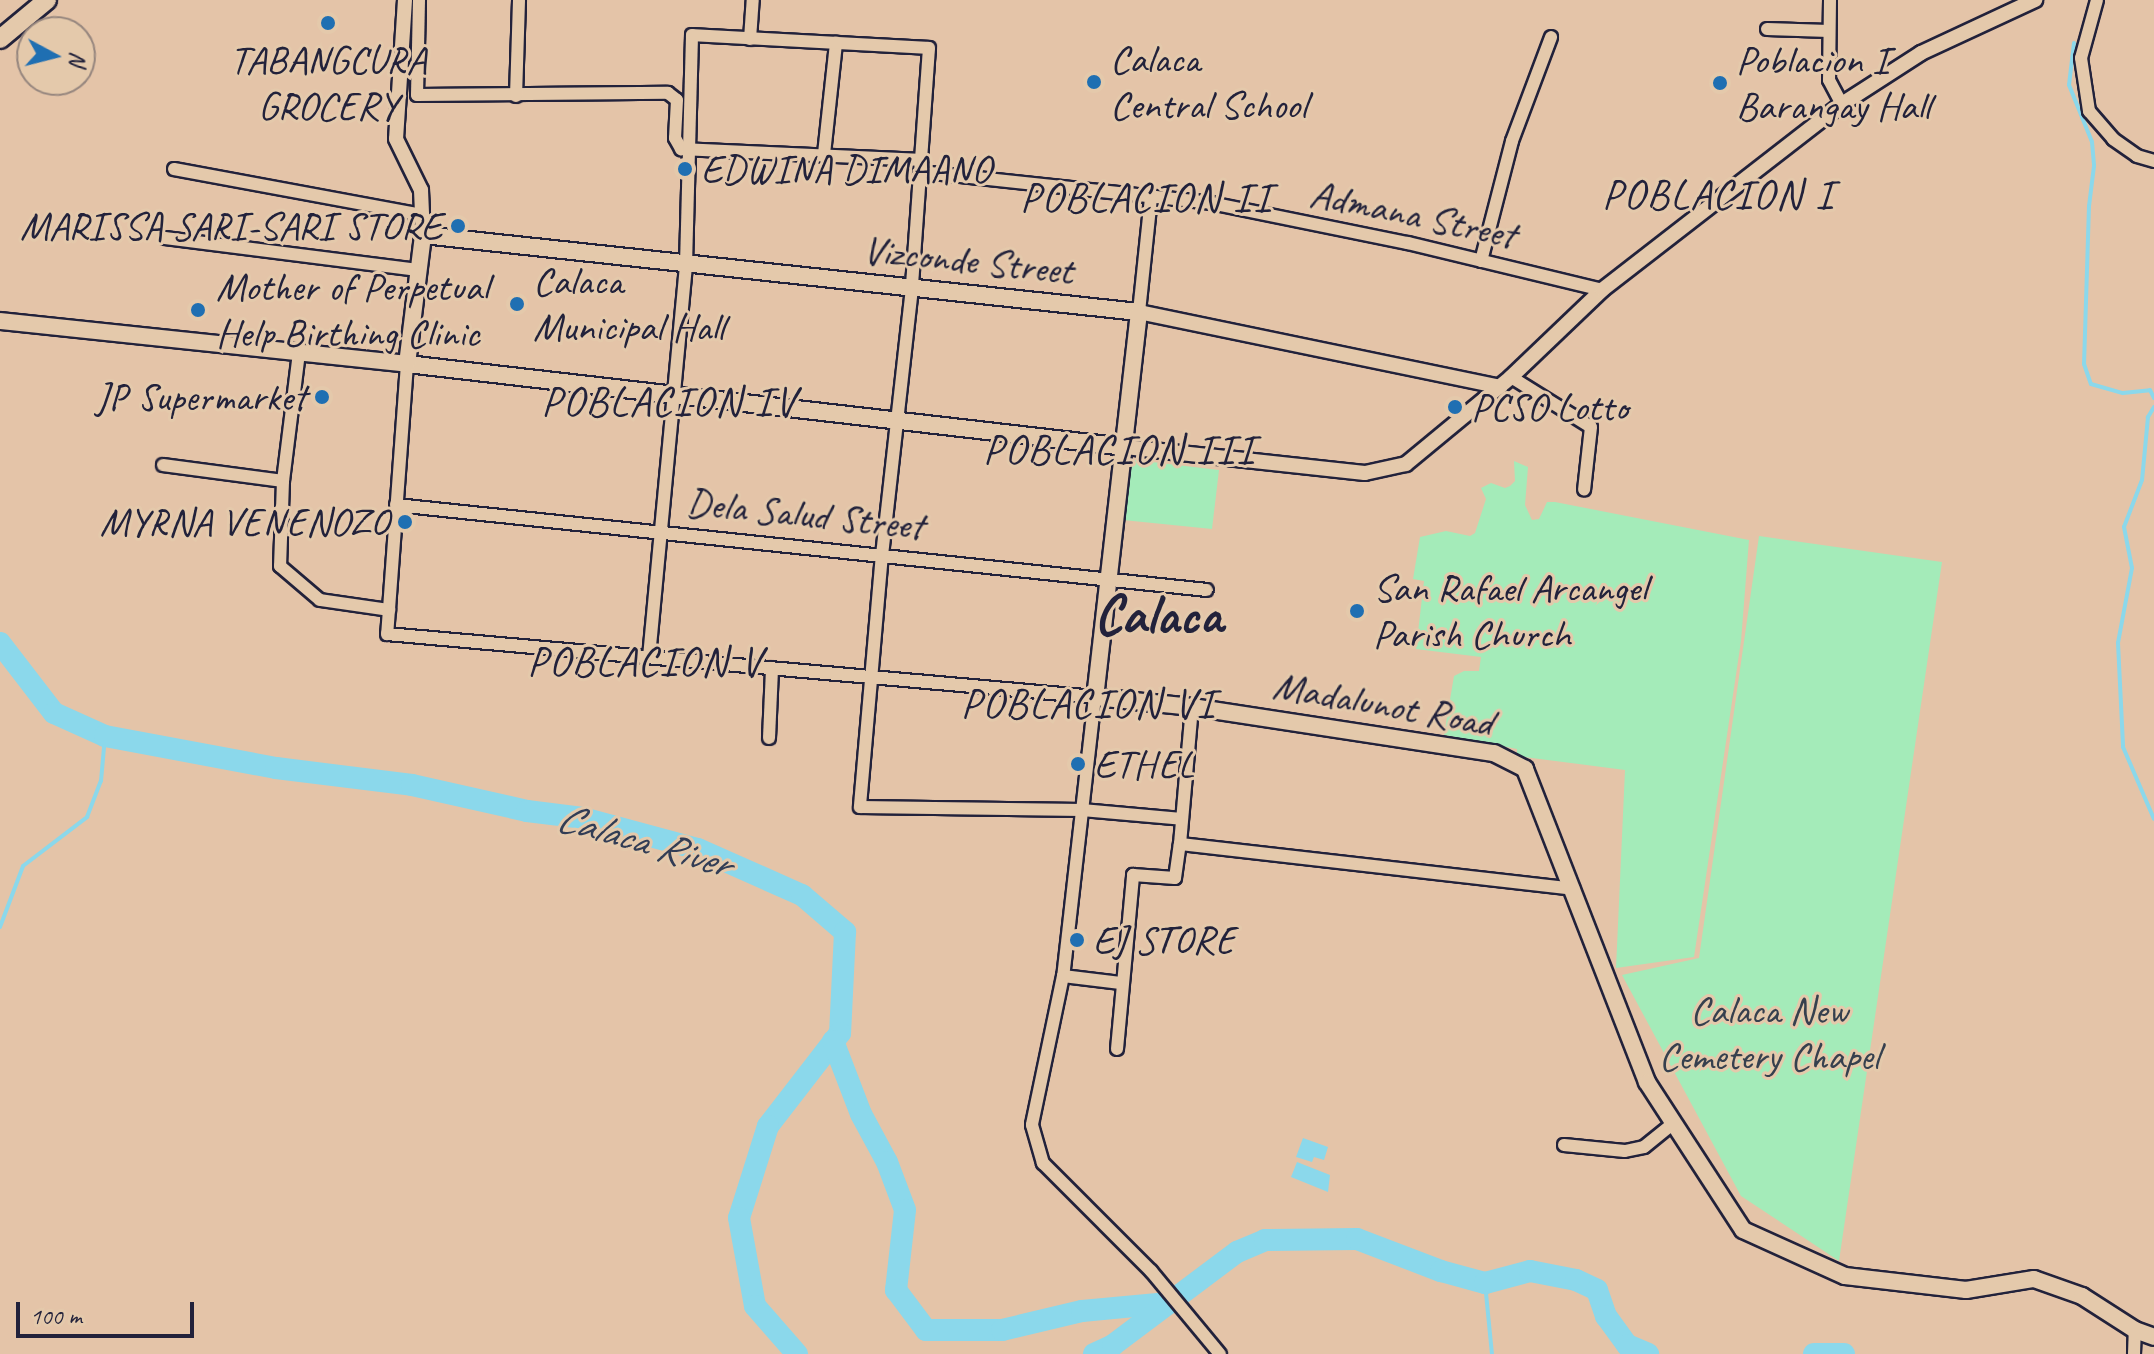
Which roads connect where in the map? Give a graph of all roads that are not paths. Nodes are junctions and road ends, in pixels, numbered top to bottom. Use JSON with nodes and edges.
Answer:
{"nodes":[{"id":1,"x":47,"y":0,"type":"edge"},
{"id":2,"x":405,"y":0,"type":"edge"},
{"id":3,"x":419,"y":0,"type":"edge"},
{"id":4,"x":519,"y":0,"type":"edge"},
{"id":5,"x":753,"y":0,"type":"edge"},
{"id":6,"x":1830,"y":0,"type":"edge"},
{"id":7,"x":2035,"y":0,"type":"edge"},
{"id":8,"x":2097,"y":0,"type":"edge"},
{"id":9,"x":1767,"y":29,"type":"dead end"},
{"id":10,"x":1829,"y":31,"type":"junction"},
{"id":11,"x":1551,"y":37,"type":"dead end"},
{"id":12,"x":0,"y":39,"type":"edge"},
{"id":13,"x":750,"y":39,"type":"junction"},
{"id":14,"x":836,"y":43,"type":"junction"},
{"id":15,"x":516,"y":96,"type":"junction"},
{"id":16,"x":1842,"y":104,"type":"junction"},
{"id":17,"x":691,"y":149,"type":"junction"},
{"id":18,"x":824,"y":154,"type":"junction"},
{"id":19,"x":2154,"y":161,"type":"edge"},
{"id":20,"x":923,"y":166,"type":"junction"},
{"id":21,"x":174,"y":169,"type":"dead end"},
{"id":22,"x":1151,"y":197,"type":"junction"},
{"id":23,"x":422,"y":215,"type":"junction"},
{"id":24,"x":423,"y":235,"type":"junction"},
{"id":25,"x":165,"y":238,"type":"dead end"},
{"id":26,"x":1481,"y":261,"type":"junction"},
{"id":27,"x":686,"y":265,"type":"junction"},
{"id":28,"x":420,"y":270,"type":"junction"},
{"id":29,"x":912,"y":288,"type":"junction"},
{"id":30,"x":1602,"y":290,"type":"junction"},
{"id":31,"x":1139,"y":312,"type":"junction"},
{"id":32,"x":0,"y":321,"type":"edge"},
{"id":33,"x":299,"y":352,"type":"junction"},
{"id":34,"x":407,"y":364,"type":"junction"},
{"id":35,"x":1506,"y":382,"type":"junction"},
{"id":36,"x":673,"y":394,"type":"junction"},
{"id":37,"x":899,"y":420,"type":"junction"},
{"id":38,"x":1125,"y":447,"type":"junction"},
{"id":39,"x":163,"y":465,"type":"dead end"},
{"id":40,"x":283,"y":481,"type":"junction"},
{"id":41,"x":1584,"y":490,"type":"dead end"},
{"id":42,"x":396,"y":505,"type":"junction"},
{"id":43,"x":661,"y":532,"type":"junction"},
{"id":44,"x":882,"y":554,"type":"junction"},
{"id":45,"x":1111,"y":580,"type":"junction"},
{"id":46,"x":1207,"y":590,"type":"dead end"},
{"id":47,"x":389,"y":610,"type":"junction"},
{"id":48,"x":649,"y":657,"type":"junction"},
{"id":49,"x":772,"y":668,"type":"junction"},
{"id":50,"x":871,"y":677,"type":"junction"},
{"id":51,"x":1095,"y":697,"type":"junction"},
{"id":52,"x":1192,"y":707,"type":"junction"},
{"id":53,"x":769,"y":738,"type":"dead end"},
{"id":54,"x":1082,"y":810,"type":"junction"},
{"id":55,"x":1182,"y":819,"type":"junction"},
{"id":56,"x":1180,"y":844,"type":"junction"},
{"id":57,"x":1573,"y":889,"type":"junction"},
{"id":58,"x":1063,"y":976,"type":"junction"},
{"id":59,"x":1121,"y":983,"type":"junction"},
{"id":60,"x":1117,"y":1049,"type":"dead end"},
{"id":61,"x":1674,"y":1123,"type":"junction"},
{"id":62,"x":1564,"y":1145,"type":"dead end"},
{"id":63,"x":2135,"y":1330,"type":"junction"},
{"id":64,"x":2154,"y":1337,"type":"edge"},
{"id":65,"x":1220,"y":1354,"type":"edge"},
{"id":66,"x":2134,"y":1354,"type":"edge"}],
"edges":[{"from":1,"to":12,"type":"main road"},
{"from":2,"to":23,"type":"street"},
{"from":3,"to":15,"type":"street"},
{"from":4,"to":15,"type":"street"},
{"from":5,"to":13,"type":"street"},
{"from":6,"to":10,"type":"street"},
{"from":7,"to":16,"type":"street"},
{"from":8,"to":19,"type":"street"},
{"from":9,"to":10,"type":"street"},
{"from":10,"to":16,"type":"street"},
{"from":11,"to":26,"type":"street"},
{"from":13,"to":14,"type":"street"},
{"from":13,"to":17,"type":"street"},
{"from":14,"to":18,"type":"street"},
{"from":14,"to":20,"type":"street"},
{"from":15,"to":17,"type":"street"},
{"from":16,"to":30,"type":"street"},
{"from":17,"to":18,"type":"street","name":"Admana Street"},
{"from":17,"to":27,"type":"street"},
{"from":18,"to":20,"type":"street","name":"Admana Street"},
{"from":20,"to":22,"type":"street","name":"Admana Street"},
{"from":20,"to":29,"type":"street"},
{"from":21,"to":23,"type":"street"},
{"from":22,"to":26,"type":"street","name":"Admana Street"},
{"from":22,"to":31,"type":"street"},
{"from":23,"to":24,"type":"street"},
{"from":24,"to":27,"type":"main road","name":"Vizconde Street"},
{"from":24,"to":28,"type":"main road"},
{"from":25,"to":28,"type":"street"},
{"from":26,"to":30,"type":"street","name":"Admana Street"},
{"from":27,"to":29,"type":"main road","name":"Vizconde Street"},
{"from":27,"to":36,"type":"street"},
{"from":28,"to":34,"type":"main road"},
{"from":29,"to":31,"type":"main road","name":"Vizconde Street"},
{"from":29,"to":37,"type":"street"},
{"from":30,"to":35,"type":"street"},
{"from":31,"to":35,"type":"street","name":"Vizconde Street"},
{"from":31,"to":38,"type":"main road"},
{"from":32,"to":33,"type":"main road"},
{"from":33,"to":34,"type":"main road"},
{"from":33,"to":40,"type":"street"},
{"from":34,"to":36,"type":"main road"},
{"from":34,"to":42,"type":"street"},
{"from":35,"to":38,"type":"street"},
{"from":35,"to":41,"type":"street"},
{"from":36,"to":37,"type":"main road"},
{"from":36,"to":43,"type":"street"},
{"from":37,"to":38,"type":"main road"},
{"from":37,"to":44,"type":"street"},
{"from":38,"to":45,"type":"main road"},
{"from":39,"to":40,"type":"street"},
{"from":40,"to":47,"type":"street"},
{"from":42,"to":43,"type":"street","name":"Dela Salud Street"},
{"from":42,"to":47,"type":"street"},
{"from":43,"to":44,"type":"street","name":"Dela Salud Street"},
{"from":43,"to":48,"type":"street"},
{"from":44,"to":45,"type":"street","name":"Dela Salud Street"},
{"from":44,"to":50,"type":"street"},
{"from":45,"to":46,"type":"street","name":"Dela Salud Street"},
{"from":45,"to":51,"type":"main road"},
{"from":47,"to":48,"type":"street"},
{"from":48,"to":49,"type":"street"},
{"from":49,"to":50,"type":"street"},
{"from":49,"to":53,"type":"street"},
{"from":50,"to":51,"type":"street"},
{"from":50,"to":54,"type":"street"},
{"from":51,"to":52,"type":"main road","name":"Madalunot Road"},
{"from":51,"to":54,"type":"street"},
{"from":52,"to":55,"type":"street"},
{"from":52,"to":57,"type":"main road","name":"Madalunot Road"},
{"from":54,"to":55,"type":"street"},
{"from":54,"to":58,"type":"street"},
{"from":55,"to":56,"type":"street"},
{"from":56,"to":57,"type":"street"},
{"from":56,"to":59,"type":"street"},
{"from":57,"to":61,"type":"main road","name":"Madalunot Road"},
{"from":58,"to":59,"type":"street"},
{"from":58,"to":65,"type":"street"},
{"from":59,"to":60,"type":"street"},
{"from":61,"to":62,"type":"street"},
{"from":61,"to":63,"type":"main road","name":"Madalunot Road"},
{"from":63,"to":64,"type":"main road","name":"Madalunot Road"},
{"from":63,"to":66,"type":"street"}]}
